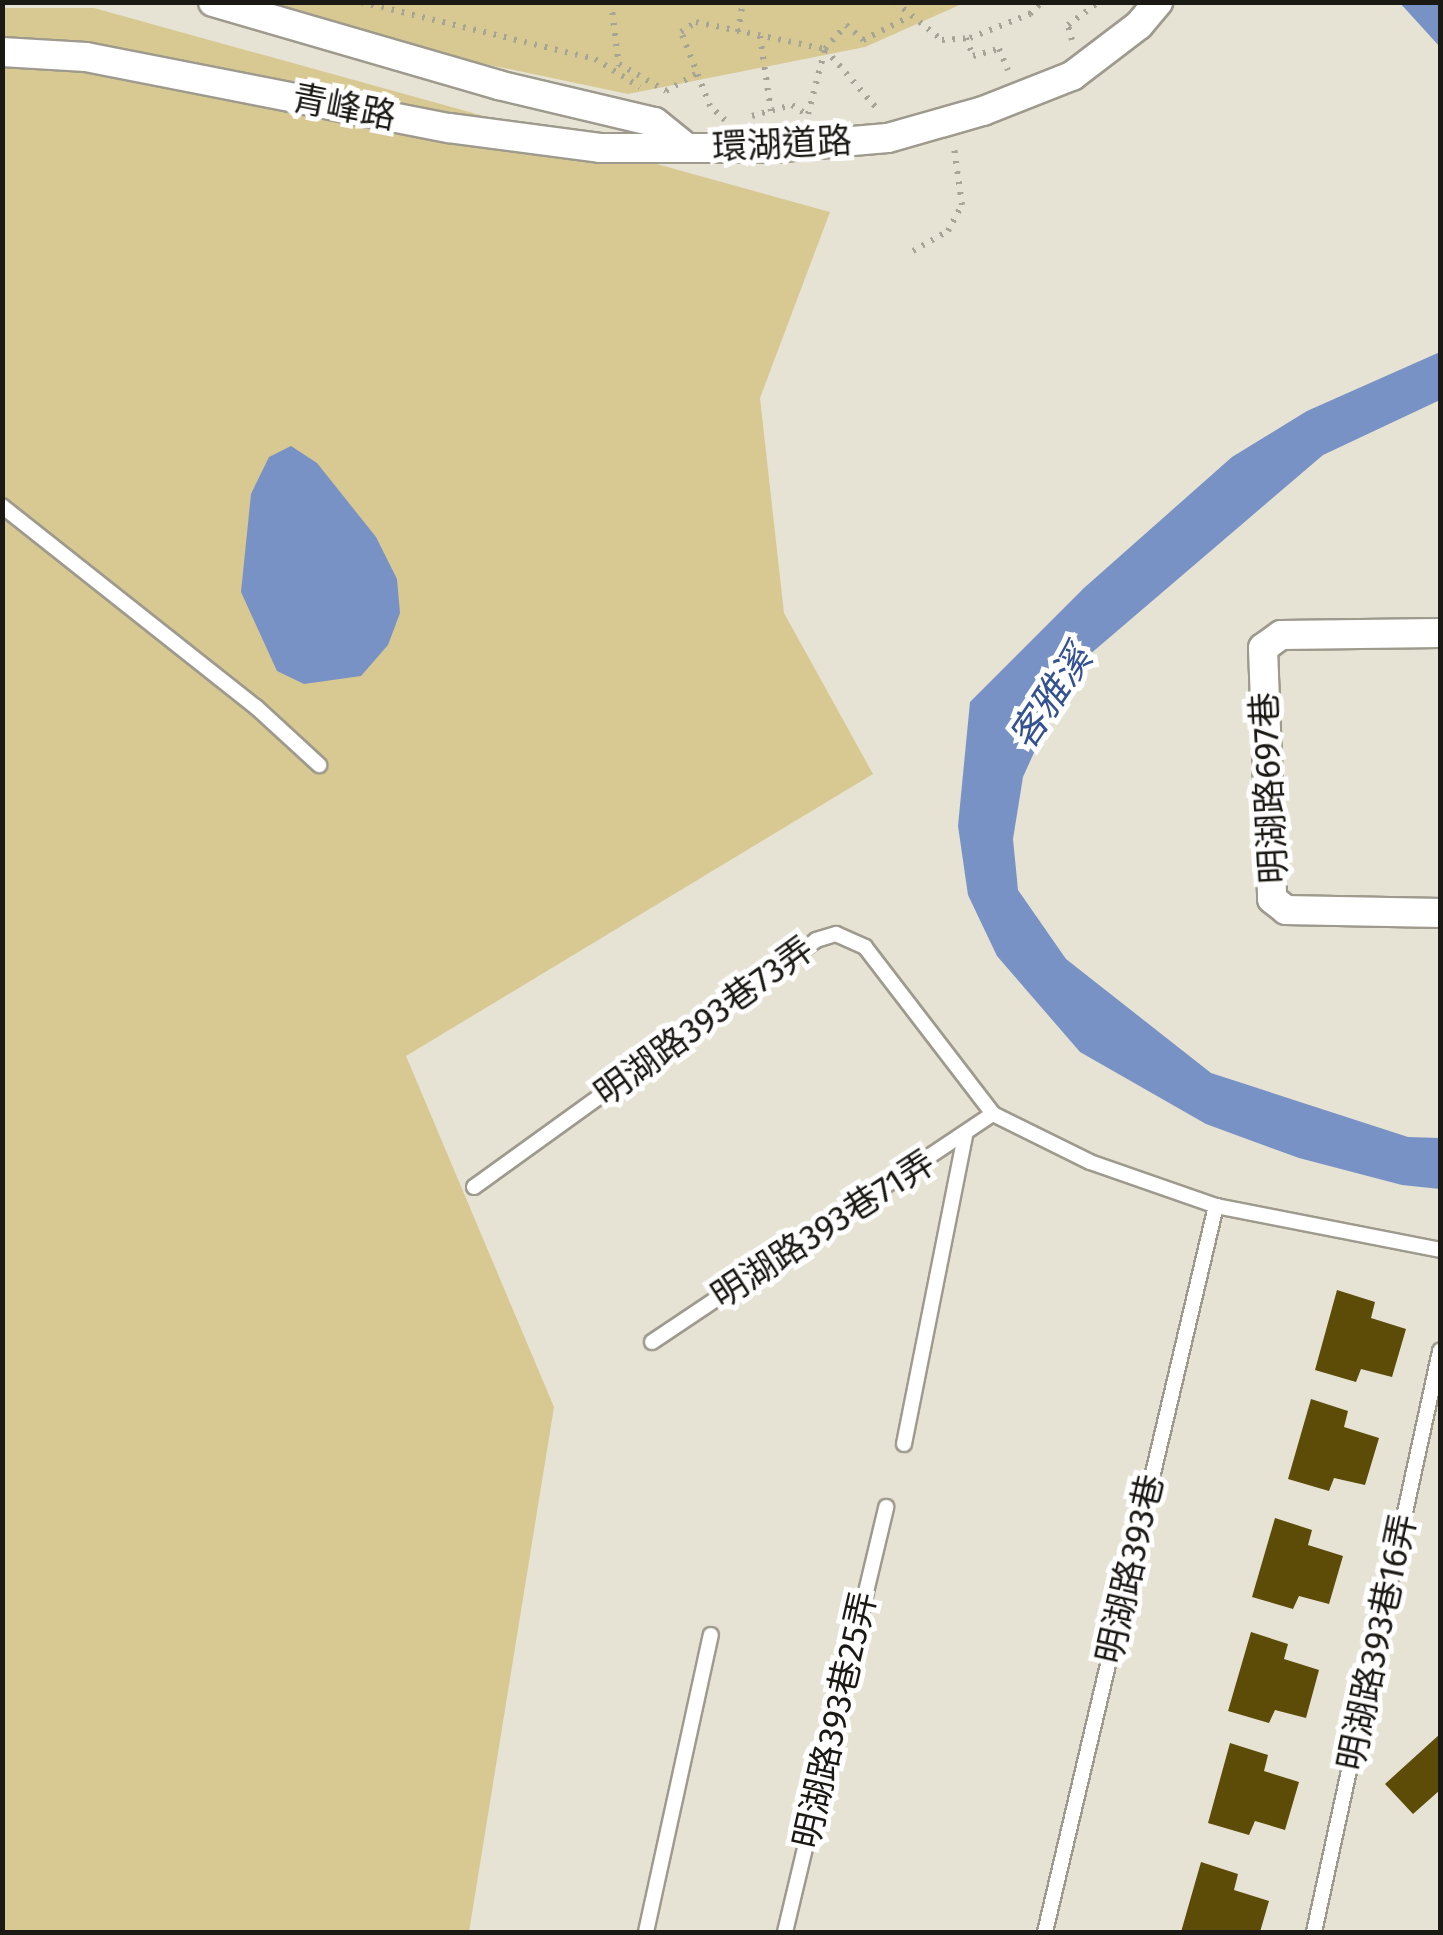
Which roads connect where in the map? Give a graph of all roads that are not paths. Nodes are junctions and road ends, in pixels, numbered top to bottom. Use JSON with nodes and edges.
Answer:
{"nodes":[{"id":1,"x":213,"y":2,"type":"edge"},
{"id":2,"x":1158,"y":2,"type":"edge"},
{"id":3,"x":2,"y":52,"type":"edge"},
{"id":4,"x":687,"y":148,"type":"junction"},
{"id":5,"x":2,"y":506,"type":"edge"},
{"id":6,"x":1440,"y":633,"type":"edge"},
{"id":7,"x":319,"y":765,"type":"dead end"},
{"id":8,"x":1440,"y":912,"type":"edge"},
{"id":9,"x":993,"y":1114,"type":"junction"},
{"id":10,"x":965,"y":1136,"type":"junction"},
{"id":11,"x":474,"y":1188,"type":"dead end"},
{"id":12,"x":1216,"y":1206,"type":"junction"},
{"id":13,"x":1440,"y":1250,"type":"edge"},
{"id":14,"x":652,"y":1342,"type":"dead end"},
{"id":15,"x":1440,"y":1352,"type":"edge"},
{"id":16,"x":904,"y":1444,"type":"dead end"},
{"id":17,"x":886,"y":1507,"type":"dead end"},
{"id":18,"x":711,"y":1636,"type":"dead end"},
{"id":19,"x":646,"y":1932,"type":"edge"},
{"id":20,"x":785,"y":1932,"type":"edge"},
{"id":21,"x":1044,"y":1932,"type":"edge"},
{"id":22,"x":1314,"y":1932,"type":"edge"}],
"edges":[{"from":1,"to":4,"type":"street","name":"環湖道路"},
{"from":2,"to":4,"type":"street","name":"環湖道路"},
{"from":3,"to":4,"type":"street","name":"青峰路"},
{"from":5,"to":7,"type":"lane"},
{"from":6,"to":8,"type":"street","name":"明湖路697巷"},
{"from":9,"to":10,"type":"lane","name":"明湖路393巷71弄"},
{"from":9,"to":11,"type":"lane","name":"明湖路393巷73弄"},
{"from":9,"to":12,"type":"lane","name":"明湖路393巷73弄"},
{"from":10,"to":14,"type":"lane","name":"明湖路393巷71弄"},
{"from":10,"to":16,"type":"lane"},
{"from":12,"to":13,"type":"lane","name":"明湖路393巷73弄"},
{"from":12,"to":21,"type":"lane","name":"明湖路393巷"},
{"from":15,"to":22,"type":"lane","name":"明湖路393巷16弄"},
{"from":17,"to":20,"type":"lane","name":"明湖路393巷25弄"},
{"from":18,"to":19,"type":"lane"}]}
